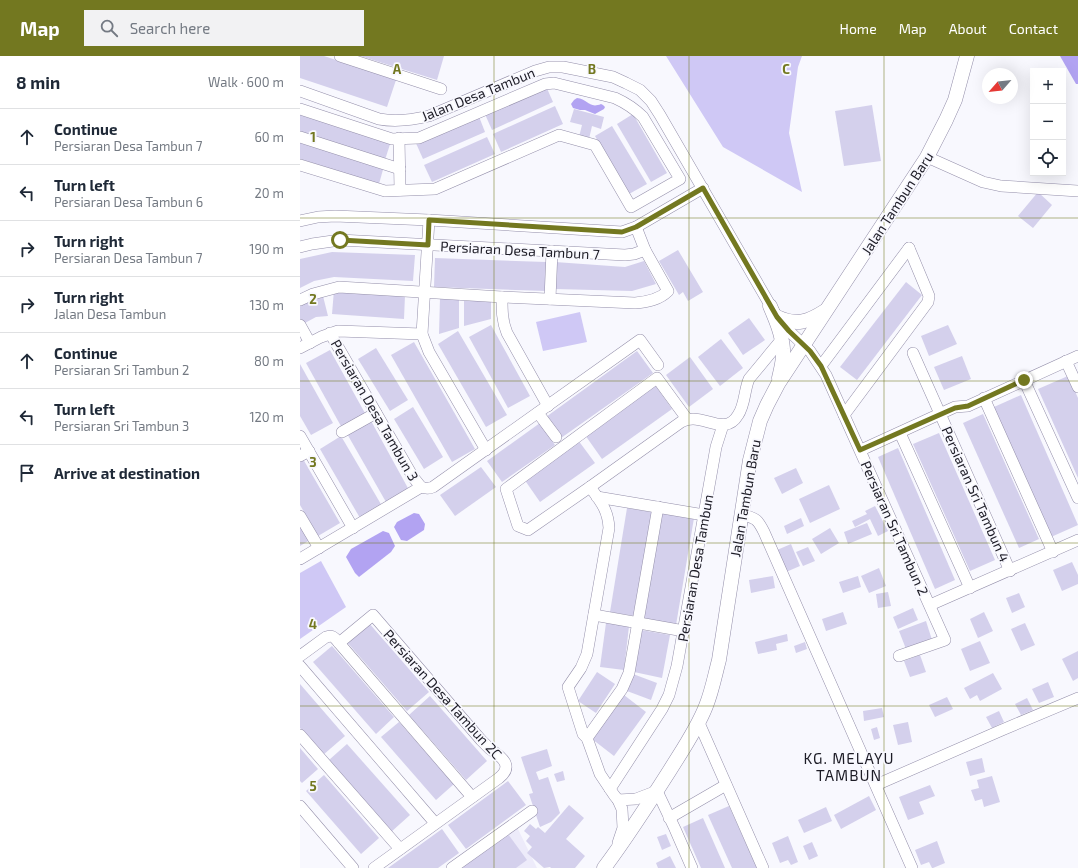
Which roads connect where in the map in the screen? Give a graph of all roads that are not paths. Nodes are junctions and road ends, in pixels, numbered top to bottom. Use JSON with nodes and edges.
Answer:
{"nodes":[{"id":1,"x":340,"y":56,"type":"edge"},
{"id":2,"x":967,"y":56,"type":"edge"},
{"id":3,"x":441,"y":88,"type":"dead end"},
{"id":4,"x":300,"y":91,"type":"edge"},
{"id":5,"x":300,"y":109,"type":"edge"},
{"id":6,"x":300,"y":137,"type":"edge"},
{"id":7,"x":399,"y":138,"type":"junction"},
{"id":8,"x":928,"y":157,"type":"junction"},
{"id":9,"x":300,"y":165,"type":"edge"},
{"id":10,"x":400,"y":169,"type":"junction"},
{"id":11,"x":703,"y":188,"type":"junction"},
{"id":12,"x":400,"y":190,"type":"junction"},
{"id":13,"x":1078,"y":191,"type":"edge"},
{"id":14,"x":429,"y":220,"type":"junction"},
{"id":15,"x":300,"y":221,"type":"edge"},
{"id":16,"x":636,"y":227,"type":"junction"},
{"id":17,"x":428,"y":245,"type":"junction"},
{"id":18,"x":300,"y":247,"type":"edge"},
{"id":19,"x":645,"y":250,"type":"junction"},
{"id":20,"x":552,"y":252,"type":"junction"},
{"id":21,"x":424,"y":293,"type":"junction"},
{"id":22,"x":502,"y":297,"type":"junction"},
{"id":23,"x":550,"y":299,"type":"junction"},
{"id":24,"x":300,"y":300,"type":"edge"},
{"id":25,"x":828,"y":308,"type":"junction"},
{"id":26,"x":774,"y":312,"type":"junction"},
{"id":27,"x":300,"y":325,"type":"edge"},
{"id":28,"x":330,"y":333,"type":"junction"},
{"id":29,"x":422,"y":334,"type":"junction"},
{"id":30,"x":782,"y":339,"type":"junction"},
{"id":31,"x":305,"y":345,"type":"edge"},
{"id":32,"x":804,"y":345,"type":"junction"},
{"id":33,"x":912,"y":353,"type":"dead end"},
{"id":34,"x":1078,"y":356,"type":"edge"},
{"id":35,"x":1066,"y":361,"type":"junction"},
{"id":36,"x":658,"y":365,"type":"dead end"},
{"id":37,"x":821,"y":366,"type":"junction"},
{"id":38,"x":1024,"y":380,"type":"junction"},
{"id":39,"x":778,"y":384,"type":"junction"},
{"id":40,"x":1078,"y":387,"type":"edge"},
{"id":41,"x":984,"y":398,"type":"junction"},
{"id":42,"x":548,"y":406,"type":"junction"},
{"id":43,"x":376,"y":413,"type":"junction"},
{"id":44,"x":538,"y":413,"type":"junction"},
{"id":45,"x":941,"y":414,"type":"junction"},
{"id":46,"x":844,"y":415,"type":"junction"},
{"id":47,"x":687,"y":420,"type":"junction"},
{"id":48,"x":723,"y":425,"type":"junction"},
{"id":49,"x":342,"y":432,"type":"dead end"},
{"id":50,"x":900,"y":433,"type":"junction"},
{"id":51,"x":300,"y":436,"type":"edge"},
{"id":52,"x":556,"y":437,"type":"dead end"},
{"id":53,"x":486,"y":450,"type":"junction"},
{"id":54,"x":860,"y":450,"type":"junction"},
{"id":55,"x":304,"y":454,"type":"edge"},
{"id":56,"x":421,"y":487,"type":"junction"},
{"id":57,"x":590,"y":487,"type":"junction"},
{"id":58,"x":597,"y":497,"type":"junction"},
{"id":59,"x":1078,"y":498,"type":"edge"},
{"id":60,"x":658,"y":507,"type":"junction"},
{"id":61,"x":741,"y":514,"type":"junction"},
{"id":62,"x":704,"y":515,"type":"junction"},
{"id":63,"x":300,"y":516,"type":"edge"},
{"id":64,"x":353,"y":528,"type":"junction"},
{"id":65,"x":1078,"y":540,"type":"edge"},
{"id":66,"x":319,"y":548,"type":"junction"},
{"id":67,"x":1053,"y":552,"type":"junction"},
{"id":68,"x":300,"y":559,"type":"edge"},
{"id":69,"x":1010,"y":571,"type":"junction"},
{"id":70,"x":970,"y":588,"type":"junction"},
{"id":71,"x":930,"y":606,"type":"junction"},
{"id":72,"x":594,"y":615,"type":"junction"},
{"id":73,"x":638,"y":623,"type":"junction"},
{"id":74,"x":684,"y":631,"type":"junction"},
{"id":75,"x":339,"y":643,"type":"junction"},
{"id":76,"x":300,"y":656,"type":"edge"},
{"id":77,"x":899,"y":656,"type":"dead end"},
{"id":78,"x":300,"y":666,"type":"edge"},
{"id":79,"x":1078,"y":698,"type":"edge"},
{"id":80,"x":699,"y":723,"type":"junction"},
{"id":81,"x":300,"y":735,"type":"edge"},
{"id":82,"x":587,"y":738,"type":"junction"},
{"id":83,"x":726,"y":785,"type":"junction"},
{"id":84,"x":876,"y":785,"type":"junction"},
{"id":85,"x":610,"y":789,"type":"junction"},
{"id":86,"x":657,"y":792,"type":"junction"},
{"id":87,"x":472,"y":797,"type":"junction"},
{"id":88,"x":618,"y":800,"type":"junction"},
{"id":89,"x":300,"y":806,"type":"edge"},
{"id":90,"x":532,"y":811,"type":"dead end"},
{"id":91,"x":670,"y":818,"type":"junction"},
{"id":92,"x":435,"y":824,"type":"junction"},
{"id":93,"x":400,"y":849,"type":"junction"},
{"id":94,"x":614,"y":855,"type":"junction"},
{"id":95,"x":353,"y":868,"type":"edge"},
{"id":96,"x":374,"y":868,"type":"edge"},
{"id":97,"x":452,"y":868,"type":"edge"},
{"id":98,"x":604,"y":868,"type":"edge"},
{"id":99,"x":692,"y":868,"type":"edge"},
{"id":100,"x":763,"y":868,"type":"edge"},
{"id":101,"x":912,"y":868,"type":"edge"}],
"edges":[{"from":1,"to":3,"type":"street"},
{"from":2,"to":8,"type":"main road","name":"Jalan Tambun Baru"},
{"from":4,"to":11,"type":"street","name":"Jalan Desa Tambun"},
{"from":5,"to":7,"type":"street"},
{"from":6,"to":10,"type":"street"},
{"from":7,"to":10,"type":"street"},
{"from":7,"to":12,"type":"street"},
{"from":8,"to":13,"type":"street"},
{"from":8,"to":25,"type":"main road","name":"Jalan Tambun Baru"},
{"from":9,"to":12,"type":"street"},
{"from":10,"to":12,"type":"street"},
{"from":11,"to":16,"type":"street","name":"Persiaran Desa Tambun 7"},
{"from":11,"to":26,"type":"street","name":"Jalan Desa Tambun"},
{"from":14,"to":15,"type":"street","name":"Persiaran Desa Tambun 7"},
{"from":14,"to":16,"type":"street","name":"Persiaran Desa Tambun 7"},
{"from":14,"to":17,"type":"street"},
{"from":16,"to":19,"type":"street"},
{"from":17,"to":18,"type":"street","name":"Persiaran Desa Tambun 7"},
{"from":17,"to":20,"type":"street","name":"Persiaran Desa Tambun 7"},
{"from":17,"to":21,"type":"street"},
{"from":19,"to":20,"type":"street","name":"Persiaran Desa Tambun 7"},
{"from":19,"to":23,"type":"street"},
{"from":20,"to":23,"type":"street"},
{"from":21,"to":22,"type":"street"},
{"from":21,"to":24,"type":"street"},
{"from":21,"to":29,"type":"street"},
{"from":22,"to":23,"type":"street"},
{"from":22,"to":42,"type":"street"},
{"from":25,"to":26,"type":"main road"},
{"from":25,"to":32,"type":"main road","name":"Jalan Tambun Baru"},
{"from":26,"to":30,"type":"main road"},
{"from":26,"to":32,"type":"street","name":"Jalan Desa Tambun"},
{"from":27,"to":31,"type":"street"},
{"from":28,"to":29,"type":"street"},
{"from":28,"to":31,"type":"street"},
{"from":28,"to":43,"type":"street","name":"Persiaran Desa Tambun 3"},
{"from":29,"to":53,"type":"street"},
{"from":30,"to":39,"type":"main road"},
{"from":30,"to":48,"type":"street"},
{"from":32,"to":37,"type":"street","name":"Persiaran Sri Tambun 2"},
{"from":32,"to":39,"type":"main road","name":"Jalan Tambun Baru"},
{"from":33,"to":45,"type":"street","name":"Persiaran Sri Tambun 4"},
{"from":34,"to":35,"type":"street"},
{"from":35,"to":38,"type":"street"},
{"from":35,"to":40,"type":"street"},
{"from":36,"to":42,"type":"street"},
{"from":37,"to":46,"type":"street","name":"Persiaran Sri Tambun 2"},
{"from":37,"to":46,"type":"street"},
{"from":38,"to":41,"type":"street"},
{"from":38,"to":59,"type":"street"},
{"from":39,"to":61,"type":"main road","name":"Jalan Tambun Baru"},
{"from":41,"to":45,"type":"street"},
{"from":41,"to":67,"type":"street"},
{"from":42,"to":44,"type":"street"},
{"from":43,"to":49,"type":"street"},
{"from":43,"to":56,"type":"street","name":"Persiaran Desa Tambun 3"},
{"from":44,"to":52,"type":"street"},
{"from":44,"to":53,"type":"street"},
{"from":45,"to":50,"type":"street"},
{"from":45,"to":69,"type":"street","name":"Persiaran Sri Tambun 4"},
{"from":46,"to":54,"type":"street","name":"Persiaran Sri Tambun 2"},
{"from":47,"to":48,"type":"street"},
{"from":47,"to":57,"type":"street"},
{"from":47,"to":57,"type":"street"},
{"from":48,"to":62,"type":"street","name":"Persiaran Desa Tambun"},
{"from":50,"to":54,"type":"street"},
{"from":50,"to":70,"type":"street"},
{"from":51,"to":55,"type":"street"},
{"from":53,"to":56,"type":"street"},
{"from":54,"to":71,"type":"street","name":"Persiaran Sri Tambun 2"},
{"from":55,"to":64,"type":"street"},
{"from":56,"to":64,"type":"street"},
{"from":57,"to":58,"type":"street"},
{"from":58,"to":60,"type":"street"},
{"from":58,"to":72,"type":"street"},
{"from":60,"to":62,"type":"street"},
{"from":60,"to":73,"type":"street"},
{"from":61,"to":80,"type":"main road","name":"Jalan Tambun Baru"},
{"from":61,"to":84,"type":"street"},
{"from":62,"to":74,"type":"street","name":"Persiaran Desa Tambun"},
{"from":63,"to":66,"type":"street"},
{"from":64,"to":66,"type":"street"},
{"from":65,"to":67,"type":"street"},
{"from":66,"to":68,"type":"street"},
{"from":67,"to":69,"type":"street"},
{"from":69,"to":70,"type":"street"},
{"from":70,"to":71,"type":"street"},
{"from":71,"to":77,"type":"street","name":"Persiaran Sri Tambun 2"},
{"from":72,"to":73,"type":"street"},
{"from":72,"to":82,"type":"street"},
{"from":73,"to":74,"type":"street"},
{"from":73,"to":82,"type":"street"},
{"from":74,"to":85,"type":"street","name":"Persiaran Desa Tambun"},
{"from":75,"to":76,"type":"street"},
{"from":75,"to":87,"type":"street"},
{"from":75,"to":87,"type":"street","name":"Persiaran Desa Tambun 2C"},
{"from":78,"to":92,"type":"street"},
{"from":79,"to":84,"type":"street"},
{"from":80,"to":83,"type":"street"},
{"from":80,"to":86,"type":"main road","name":"Jalan Tambun Baru"},
{"from":81,"to":93,"type":"street"},
{"from":82,"to":85,"type":"street"},
{"from":83,"to":91,"type":"street"},
{"from":83,"to":100,"type":"street"},
{"from":84,"to":101,"type":"street"},
{"from":85,"to":88,"type":"street"},
{"from":86,"to":88,"type":"street"},
{"from":86,"to":91,"type":"street"},
{"from":86,"to":94,"type":"main road","name":"Jalan Tambun Baru"},
{"from":87,"to":92,"type":"street"},
{"from":88,"to":94,"type":"street"},
{"from":89,"to":95,"type":"street"},
{"from":90,"to":97,"type":"street"},
{"from":91,"to":99,"type":"street"},
{"from":92,"to":93,"type":"street"},
{"from":93,"to":96,"type":"street"},
{"from":94,"to":98,"type":"main road","name":"Jalan Tambun Baru"}]}
